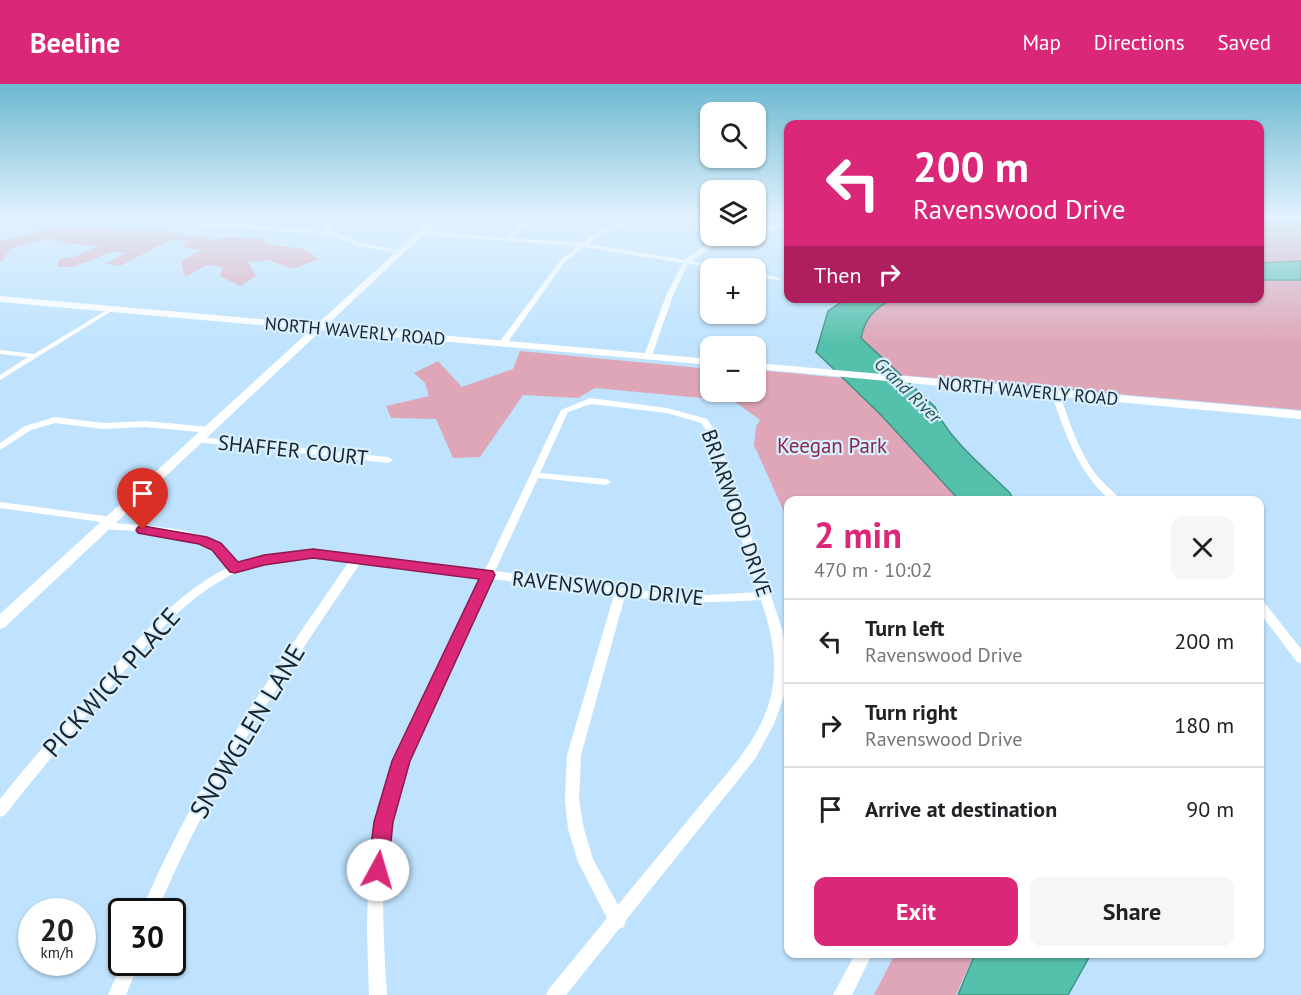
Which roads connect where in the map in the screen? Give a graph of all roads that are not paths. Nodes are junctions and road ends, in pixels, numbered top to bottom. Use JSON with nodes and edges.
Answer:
{"nodes":[{"id":1,"x":390,"y":261,"type":"edge"},
{"id":2,"x":565,"y":261,"type":"edge"},
{"id":3,"x":677,"y":261,"type":"edge"},
{"id":4,"x":686,"y":262,"type":"junction"},
{"id":5,"x":700,"y":264,"type":"edge"},
{"id":6,"x":766,"y":276,"type":"edge"},
{"id":7,"x":778,"y":278,"type":"dead end"},
{"id":8,"x":0,"y":299,"type":"edge"},
{"id":9,"x":112,"y":309,"type":"junction"},
{"id":10,"x":319,"y":327,"type":"junction"},
{"id":11,"x":502,"y":344,"type":"junction"},
{"id":12,"x":0,"y":352,"type":"edge"},
{"id":13,"x":36,"y":356,"type":"junction"},
{"id":14,"x":648,"y":356,"type":"junction"},
{"id":15,"x":700,"y":361,"type":"edge"},
{"id":16,"x":766,"y":367,"type":"edge"},
{"id":17,"x":0,"y":378,"type":"edge"},
{"id":18,"x":1055,"y":393,"type":"junction"},
{"id":19,"x":1301,"y":415,"type":"edge"},
{"id":20,"x":210,"y":430,"type":"junction"},
{"id":21,"x":199,"y":440,"type":"junction"},
{"id":22,"x":0,"y":447,"type":"edge"},
{"id":23,"x":388,"y":460,"type":"dead end"},
{"id":24,"x":535,"y":475,"type":"junction"},
{"id":25,"x":606,"y":482,"type":"dead end"},
{"id":26,"x":1110,"y":496,"type":"edge"},
{"id":27,"x":0,"y":505,"type":"edge"},
{"id":28,"x":109,"y":523,"type":"junction"},
{"id":29,"x":358,"y":557,"type":"junction"},
{"id":30,"x":235,"y":568,"type":"junction"},
{"id":31,"x":488,"y":575,"type":"junction"},
{"id":32,"x":621,"y":592,"type":"junction"},
{"id":33,"x":766,"y":596,"type":"junction"},
{"id":34,"x":1264,"y":610,"type":"edge"},
{"id":35,"x":2,"y":620,"type":"edge"},
{"id":36,"x":1301,"y":658,"type":"edge"},
{"id":37,"x":0,"y":810,"type":"edge"},
{"id":38,"x":156,"y":898,"type":"edge"},
{"id":39,"x":618,"y":921,"type":"junction"},
{"id":40,"x":862,"y":958,"type":"edge"},
{"id":41,"x":125,"y":976,"type":"edge"},
{"id":42,"x":117,"y":995,"type":"edge"},
{"id":43,"x":378,"y":995,"type":"edge"},
{"id":44,"x":555,"y":995,"type":"edge"},
{"id":45,"x":842,"y":995,"type":"edge"}],
"edges":[{"from":1,"to":10,"type":"street"},
{"from":2,"to":11,"type":"street"},
{"from":3,"to":4,"type":"street"},
{"from":4,"to":5,"type":"street"},
{"from":4,"to":14,"type":"street"},
{"from":6,"to":7,"type":"street"},
{"from":8,"to":9,"type":"main road","name":"NORTH WAVERLY ROAD"},
{"from":9,"to":10,"type":"main road","name":"NORTH WAVERLY ROAD"},
{"from":9,"to":13,"type":"street"},
{"from":10,"to":11,"type":"main road","name":"NORTH WAVERLY ROAD"},
{"from":10,"to":20,"type":"street"},
{"from":11,"to":14,"type":"main road","name":"NORTH WAVERLY ROAD"},
{"from":12,"to":13,"type":"street"},
{"from":13,"to":17,"type":"street"},
{"from":14,"to":15,"type":"main road","name":"NORTH WAVERLY ROAD"},
{"from":16,"to":18,"type":"main road","name":"NORTH WAVERLY ROAD"},
{"from":18,"to":19,"type":"main road","name":"NORTH WAVERLY ROAD"},
{"from":18,"to":26,"type":"street"},
{"from":20,"to":21,"type":"street"},
{"from":20,"to":22,"type":"street","name":"SHAFFER COURT"},
{"from":21,"to":23,"type":"street","name":"SHAFFER COURT"},
{"from":21,"to":28,"type":"street"},
{"from":24,"to":25,"type":"street"},
{"from":24,"to":31,"type":"street"},
{"from":24,"to":33,"type":"street","name":"BRIARWOOD DRIVE"},
{"from":27,"to":28,"type":"street"},
{"from":28,"to":30,"type":"street"},
{"from":28,"to":35,"type":"street"},
{"from":29,"to":30,"type":"street","name":"RAVENSWOOD DRIVE"},
{"from":29,"to":31,"type":"street","name":"RAVENSWOOD DRIVE"},
{"from":29,"to":38,"type":"street","name":"SNOWGLEN LANE"},
{"from":30,"to":37,"type":"street","name":"PICKWICK PLACE"},
{"from":31,"to":32,"type":"street","name":"RAVENSWOOD DRIVE"},
{"from":31,"to":43,"type":"street"},
{"from":32,"to":33,"type":"street","name":"RAVENSWOOD DRIVE"},
{"from":32,"to":39,"type":"street"},
{"from":33,"to":39,"type":"street","name":"BRIARWOOD DRIVE"},
{"from":34,"to":36,"type":"street"},
{"from":39,"to":44,"type":"street","name":"BRIARWOOD DRIVE"},
{"from":40,"to":45,"type":"street"},
{"from":41,"to":42,"type":"street"}]}
